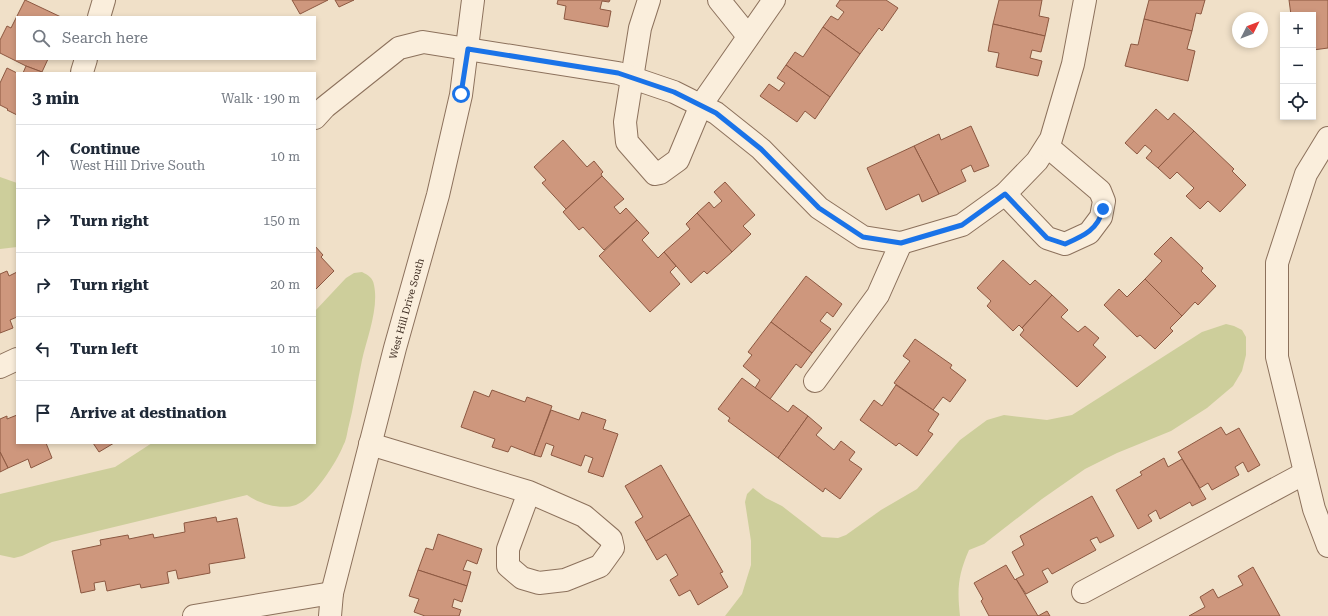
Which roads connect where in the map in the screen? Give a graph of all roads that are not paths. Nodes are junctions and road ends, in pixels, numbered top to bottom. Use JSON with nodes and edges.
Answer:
{"nodes":[{"id":1,"x":104,"y":0,"type":"edge"},
{"id":2,"x":473,"y":0,"type":"edge"},
{"id":3,"x":649,"y":0,"type":"edge"},
{"id":4,"x":719,"y":0,"type":"edge"},
{"id":5,"x":774,"y":0,"type":"edge"},
{"id":6,"x":1085,"y":0,"type":"edge"},
{"id":7,"x":99,"y":16,"type":"edge"},
{"id":8,"x":748,"y":36,"type":"junction"},
{"id":9,"x":468,"y":49,"type":"junction"},
{"id":10,"x":632,"y":78,"type":"junction"},
{"id":11,"x":701,"y":105,"type":"junction"},
{"id":12,"x":316,"y":117,"type":"edge"},
{"id":13,"x":1328,"y":138,"type":"edge"},
{"id":14,"x":1047,"y":146,"type":"junction"},
{"id":15,"x":1005,"y":194,"type":"junction"},
{"id":16,"x":901,"y":243,"type":"junction"},
{"id":17,"x":16,"y":359,"type":"edge"},
{"id":18,"x":0,"y":367,"type":"edge"},
{"id":19,"x":815,"y":381,"type":"dead end"},
{"id":20,"x":370,"y":444,"type":"junction"},
{"id":21,"x":1305,"y":473,"type":"junction"},
{"id":22,"x":529,"y":492,"type":"junction"},
{"id":23,"x":1328,"y":546,"type":"edge"},
{"id":24,"x":1083,"y":592,"type":"dead end"},
{"id":25,"x":332,"y":593,"type":"junction"},
{"id":26,"x":194,"y":616,"type":"edge"},
{"id":27,"x":330,"y":616,"type":"edge"}],
"edges":[{"from":1,"to":7,"type":"street"},
{"from":2,"to":9,"type":"street","name":"West Hill Drive South"},
{"from":3,"to":10,"type":"street"},
{"from":4,"to":8,"type":"street"},
{"from":5,"to":8,"type":"street"},
{"from":6,"to":14,"type":"street"},
{"from":8,"to":11,"type":"street"},
{"from":9,"to":10,"type":"street"},
{"from":9,"to":12,"type":"street"},
{"from":9,"to":20,"type":"street","name":"West Hill Drive South"},
{"from":10,"to":11,"type":"street"},
{"from":10,"to":11,"type":"street"},
{"from":11,"to":16,"type":"street"},
{"from":13,"to":21,"type":"street"},
{"from":14,"to":15,"type":"street"},
{"from":14,"to":15,"type":"street"},
{"from":15,"to":16,"type":"street"},
{"from":16,"to":19,"type":"street"},
{"from":17,"to":18,"type":"street"},
{"from":20,"to":22,"type":"street"},
{"from":20,"to":25,"type":"street","name":"West Hill Drive South"},
{"from":21,"to":23,"type":"street"},
{"from":21,"to":24,"type":"street"},
{"from":22,"to":22,"type":"street"},
{"from":25,"to":26,"type":"street"},
{"from":25,"to":27,"type":"street","name":"West Hill Drive South"}]}
